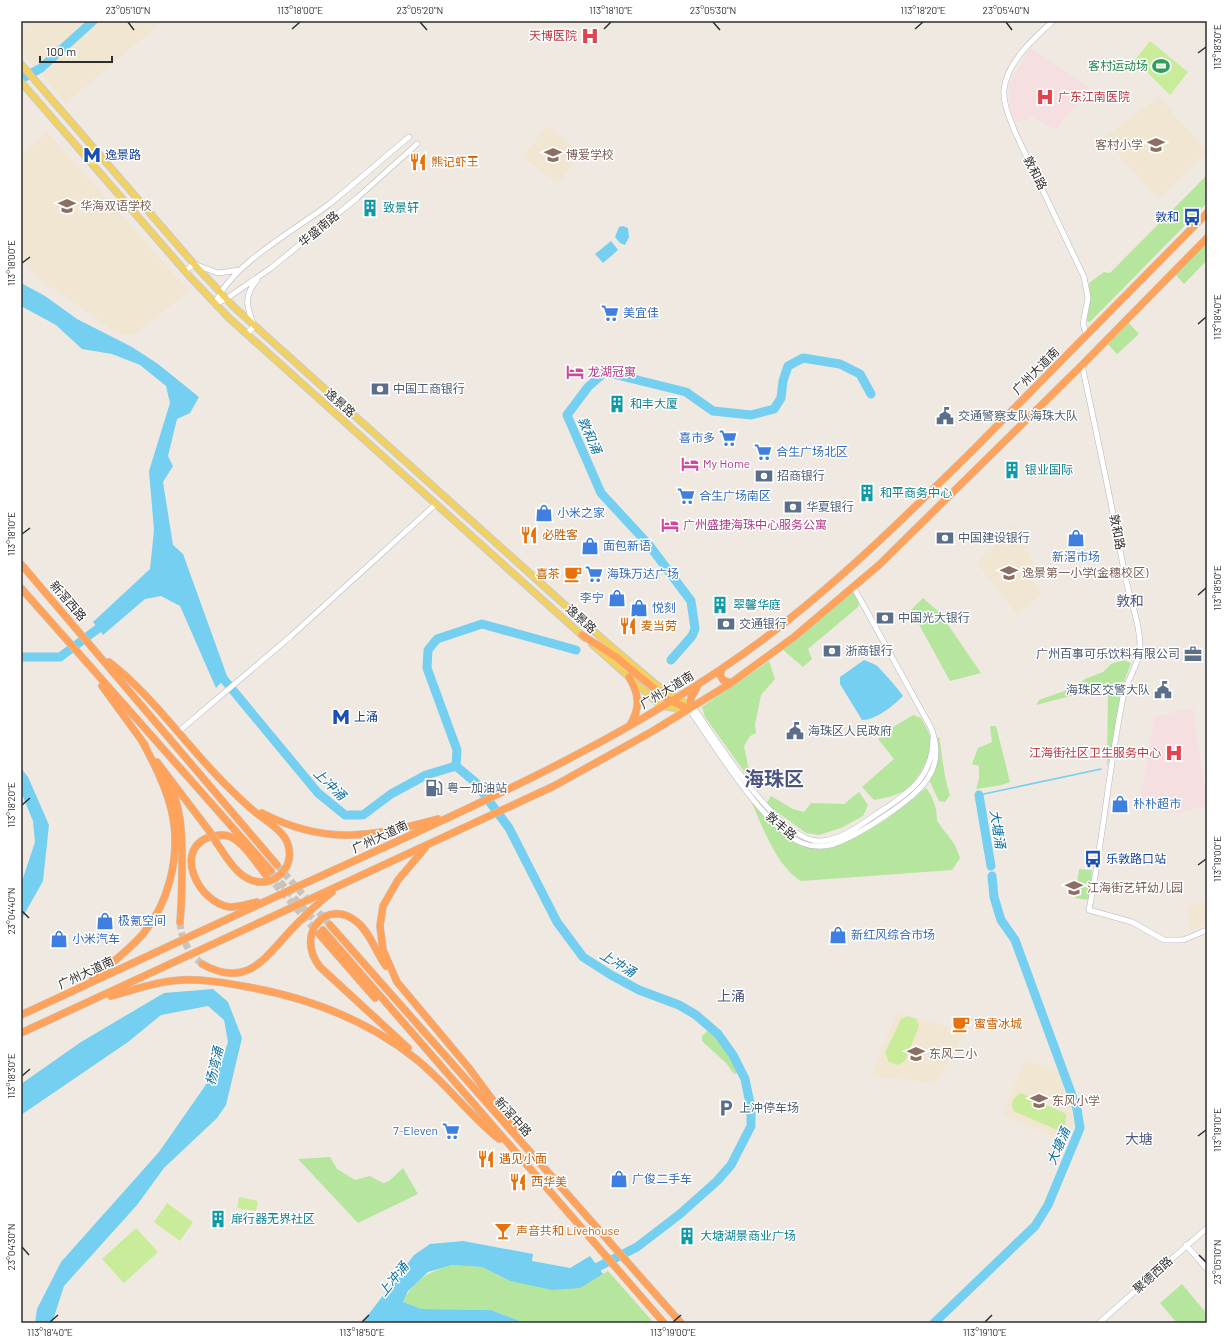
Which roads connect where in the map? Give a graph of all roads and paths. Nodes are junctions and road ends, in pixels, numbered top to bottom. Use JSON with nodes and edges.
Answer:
{"nodes":[{"id":1,"x":1053,"y":21,"type":"edge"},
{"id":2,"x":21,"y":64,"type":"edge"},
{"id":3,"x":21,"y":82,"type":"edge"},
{"id":4,"x":410,"y":136,"type":"dead end"},
{"id":5,"x":417,"y":144,"type":"dead end"},
{"id":6,"x":1207,"y":213,"type":"edge"},
{"id":7,"x":1207,"y":238,"type":"edge"},
{"id":8,"x":194,"y":264,"type":"junction"},
{"id":9,"x":241,"y":269,"type":"junction"},
{"id":10,"x":185,"y":271,"type":"junction"},
{"id":11,"x":260,"y":276,"type":"junction"},
{"id":12,"x":219,"y":292,"type":"junction"},
{"id":13,"x":226,"y":299,"type":"junction"},
{"id":14,"x":215,"y":304,"type":"junction"},
{"id":15,"x":254,"y":326,"type":"junction"},
{"id":16,"x":247,"y":334,"type":"junction"},
{"id":17,"x":1087,"y":336,"type":"junction"},
{"id":18,"x":1082,"y":365,"type":"junction"},
{"id":19,"x":436,"y":504,"type":"junction"},
{"id":20,"x":21,"y":564,"type":"edge"},
{"id":21,"x":21,"y":588,"type":"edge"},
{"id":22,"x":854,"y":588,"type":"junction"},
{"id":23,"x":582,"y":635,"type":"junction"},
{"id":24,"x":98,"y":654,"type":"junction"},
{"id":25,"x":88,"y":666,"type":"junction"},
{"id":26,"x":722,"y":668,"type":"junction"},
{"id":27,"x":631,"y":674,"type":"junction"},
{"id":28,"x":731,"y":683,"type":"junction"},
{"id":29,"x":699,"y":684,"type":"junction"},
{"id":30,"x":676,"y":704,"type":"junction"},
{"id":31,"x":664,"y":706,"type":"junction"},
{"id":32,"x":690,"y":707,"type":"junction"},
{"id":33,"x":671,"y":719,"type":"junction"},
{"id":34,"x":630,"y":726,"type":"junction"},
{"id":35,"x":178,"y":732,"type":"junction"},
{"id":36,"x":142,"y":741,"type":"junction"},
{"id":37,"x":234,"y":794,"type":"junction"},
{"id":38,"x":454,"y":814,"type":"junction"},
{"id":39,"x":427,"y":846,"type":"junction"},
{"id":40,"x":277,"y":865,"type":"tunnel mouth"},
{"id":41,"x":344,"y":884,"type":"junction"},
{"id":42,"x":273,"y":898,"type":"junction"},
{"id":43,"x":180,"y":922,"type":"tunnel mouth"},
{"id":44,"x":330,"y":925,"type":"tunnel mouth"},
{"id":45,"x":1207,"y":930,"type":"edge"},
{"id":46,"x":321,"y":932,"type":"tunnel mouth"},
{"id":47,"x":202,"y":964,"type":"tunnel mouth"},
{"id":48,"x":85,"y":985,"type":"junction"},
{"id":49,"x":405,"y":992,"type":"junction"},
{"id":50,"x":93,"y":1000,"type":"junction"},
{"id":51,"x":21,"y":1015,"type":"edge"},
{"id":52,"x":21,"y":1033,"type":"edge"},
{"id":53,"x":444,"y":1084,"type":"junction"},
{"id":54,"x":513,"y":1150,"type":"junction"},
{"id":55,"x":530,"y":1153,"type":"junction"},
{"id":56,"x":1207,"y":1228,"type":"edge"},
{"id":57,"x":1186,"y":1245,"type":"junction"},
{"id":58,"x":1207,"y":1269,"type":"edge"},
{"id":59,"x":664,"y":1323,"type":"edge"},
{"id":60,"x":681,"y":1323,"type":"edge"},
{"id":61,"x":1099,"y":1323,"type":"edge"}],
"edges":[{"from":1,"to":17,"type":"street","name":"敦和路"},
{"from":2,"to":8,"type":"main road","name":"逸景路"},
{"from":3,"to":10,"type":"main road","name":"逸景路"},
{"from":4,"to":9,"type":"street"},
{"from":5,"to":11,"type":"street","name":"华盛南路"},
{"from":6,"to":17,"type":"highway","name":"广州大道南"},
{"from":7,"to":18,"type":"highway"},
{"from":8,"to":9,"type":"street"},
{"from":8,"to":10,"type":"street"},
{"from":8,"to":12,"type":"main road","name":"逸景路"},
{"from":9,"to":12,"type":"street"},
{"from":10,"to":14,"type":"main road","name":"逸景路"},
{"from":11,"to":13,"type":"street","name":"华盛南路"},
{"from":11,"to":15,"type":"street"},
{"from":12,"to":13,"type":"main road","name":"逸景路"},
{"from":12,"to":14,"type":"street"},
{"from":13,"to":14,"type":"street","name":"华盛南路"},
{"from":13,"to":15,"type":"main road","name":"逸景路"},
{"from":14,"to":16,"type":"main road","name":"逸景路"},
{"from":15,"to":16,"type":"street"},
{"from":15,"to":30,"type":"main road","name":"逸景路"},
{"from":16,"to":19,"type":"main road","name":"逸景路"},
{"from":17,"to":26,"type":"highway","name":"广州大道南"},
{"from":18,"to":22,"type":"highway"},
{"from":18,"to":45,"type":"street","name":"敦和路"},
{"from":19,"to":23,"type":"main road","name":"逸景路"},
{"from":19,"to":35,"type":"street"},
{"from":20,"to":24,"type":"highway","name":"新滘西路"},
{"from":21,"to":25,"type":"highway"},
{"from":22,"to":28,"type":"highway"},
{"from":22,"to":32,"type":"street","name":"敦丰路"},
{"from":23,"to":27,"type":"highway"},
{"from":23,"to":27,"type":"main road","name":"逸景路"},
{"from":24,"to":35,"type":"highway"},
{"from":24,"to":40,"type":"highway"},
{"from":25,"to":36,"type":"highway"},
{"from":25,"to":42,"type":"highway"},
{"from":26,"to":28,"type":"highway"},
{"from":26,"to":29,"type":"highway","name":"广州大道南"},
{"from":27,"to":30,"type":"highway"},
{"from":27,"to":31,"type":"main road","name":"逸景路"},
{"from":27,"to":34,"type":"highway"},
{"from":28,"to":32,"type":"highway"},
{"from":29,"to":30,"type":"highway","name":"广州大道南"},
{"from":29,"to":32,"type":"highway"},
{"from":30,"to":31,"type":"highway","name":"广州大道南"},
{"from":30,"to":32,"type":"highway"},
{"from":30,"to":33,"type":"highway"},
{"from":31,"to":34,"type":"highway","name":"广州大道南"},
{"from":32,"to":33,"type":"highway"},
{"from":33,"to":39,"type":"highway"},
{"from":34,"to":38,"type":"highway","name":"广州大道南"},
{"from":35,"to":37,"type":"highway"},
{"from":36,"to":37,"type":"highway","bridge":true},
{"from":36,"to":43,"type":"highway"},
{"from":36,"to":48,"type":"highway"},
{"from":37,"to":38,"type":"highway"},
{"from":38,"to":42,"type":"highway","name":"广州大道南"},
{"from":39,"to":41,"type":"highway"},
{"from":39,"to":49,"type":"highway"},
{"from":41,"to":47,"type":"highway"},
{"from":41,"to":50,"type":"highway"},
{"from":42,"to":48,"type":"highway","name":"广州大道南"},
{"from":44,"to":55,"type":"highway","name":"新滘中路"},
{"from":46,"to":54,"type":"highway","name":"新滘中路"},
{"from":48,"to":51,"type":"highway","name":"广州大道南"},
{"from":49,"to":53,"type":"highway"},
{"from":49,"to":55,"type":"highway"},
{"from":50,"to":52,"type":"highway"},
{"from":50,"to":53,"type":"highway"},
{"from":53,"to":54,"type":"highway"},
{"from":54,"to":59,"type":"highway","name":"新滘中路"},
{"from":55,"to":60,"type":"highway","name":"新滘中路"},
{"from":56,"to":57,"type":"street","name":"聚德西路"},
{"from":57,"to":58,"type":"street"},
{"from":57,"to":61,"type":"street","name":"聚德西路"}]}
